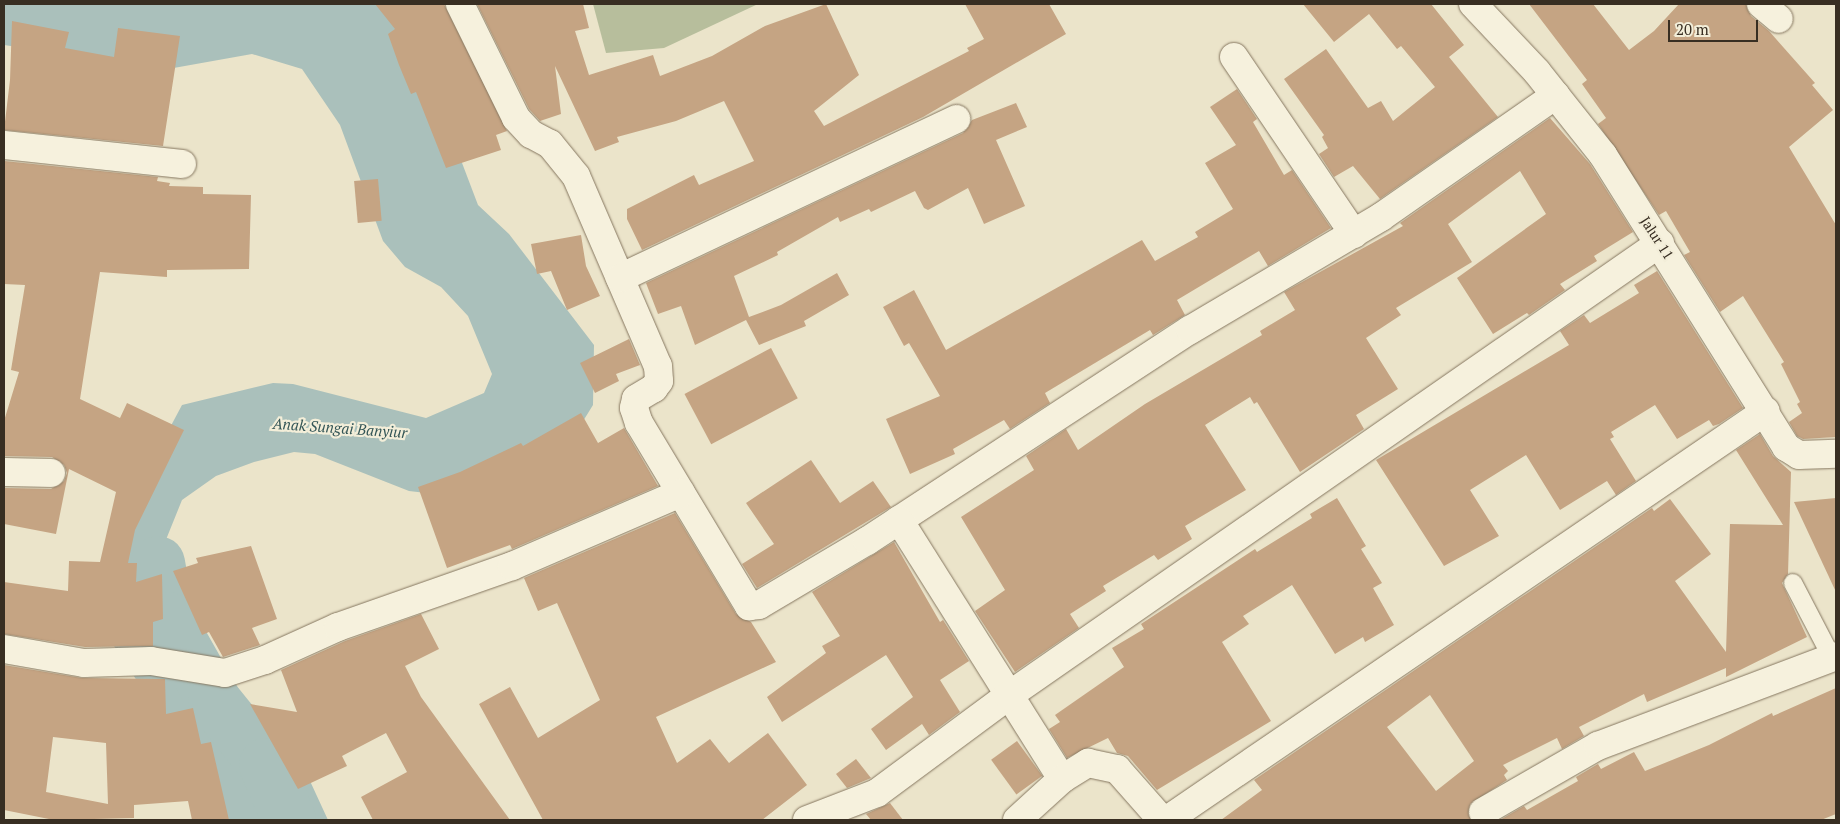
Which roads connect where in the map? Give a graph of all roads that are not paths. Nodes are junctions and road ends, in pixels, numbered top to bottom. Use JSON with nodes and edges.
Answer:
{"nodes":[{"id":1,"x":460,"y":4,"type":"edge"},
{"id":2,"x":1473,"y":4,"type":"edge"},
{"id":3,"x":1234,"y":57,"type":"dead end"},
{"id":4,"x":1556,"y":95,"type":"junction"},
{"id":5,"x":956,"y":119,"type":"dead end"},
{"id":6,"x":4,"y":145,"type":"edge"},
{"id":7,"x":182,"y":164,"type":"dead end"},
{"id":8,"x":1354,"y":234,"type":"junction"},
{"id":9,"x":1660,"y":243,"type":"junction"},
{"id":10,"x":620,"y":278,"type":"junction"},
{"id":11,"x":1766,"y":411,"type":"junction"},
{"id":12,"x":1836,"y":454,"type":"edge"},
{"id":13,"x":4,"y":472,"type":"edge"},
{"id":14,"x":51,"y":473,"type":"dead end"},
{"id":15,"x":681,"y":493,"type":"junction"},
{"id":16,"x":899,"y":520,"type":"junction"},
{"id":17,"x":1793,"y":583,"type":"dead end"},
{"id":18,"x":4,"y":649,"type":"edge"},
{"id":19,"x":1834,"y":657,"type":"edge"},
{"id":20,"x":1008,"y":696,"type":"junction"},
{"id":21,"x":1062,"y":779,"type":"junction"},
{"id":22,"x":1482,"y":812,"type":"dead end"},
{"id":23,"x":807,"y":820,"type":"edge"},
{"id":24,"x":1018,"y":820,"type":"edge"},
{"id":25,"x":1162,"y":820,"type":"edge"},
{"id":26,"x":1167,"y":820,"type":"edge"}],
"edges":[{"from":1,"to":10,"type":"street"},
{"from":2,"to":4,"type":"street","name":"Jalur 11"},
{"from":3,"to":8,"type":"street"},
{"from":4,"to":8,"type":"street"},
{"from":4,"to":9,"type":"street","name":"Jalur 11"},
{"from":5,"to":10,"type":"street"},
{"from":6,"to":7,"type":"street"},
{"from":8,"to":16,"type":"street"},
{"from":9,"to":11,"type":"street","name":"Jalur 11"},
{"from":9,"to":20,"type":"street"},
{"from":10,"to":15,"type":"street"},
{"from":11,"to":12,"type":"street","name":"Jalur 11"},
{"from":11,"to":26,"type":"street"},
{"from":13,"to":14,"type":"street"},
{"from":15,"to":16,"type":"street"},
{"from":15,"to":18,"type":"street"},
{"from":16,"to":20,"type":"street"},
{"from":17,"to":19,"type":"lane"},
{"from":19,"to":22,"type":"street"},
{"from":20,"to":21,"type":"street"},
{"from":20,"to":23,"type":"street"},
{"from":21,"to":24,"type":"street"},
{"from":21,"to":25,"type":"street"}]}
